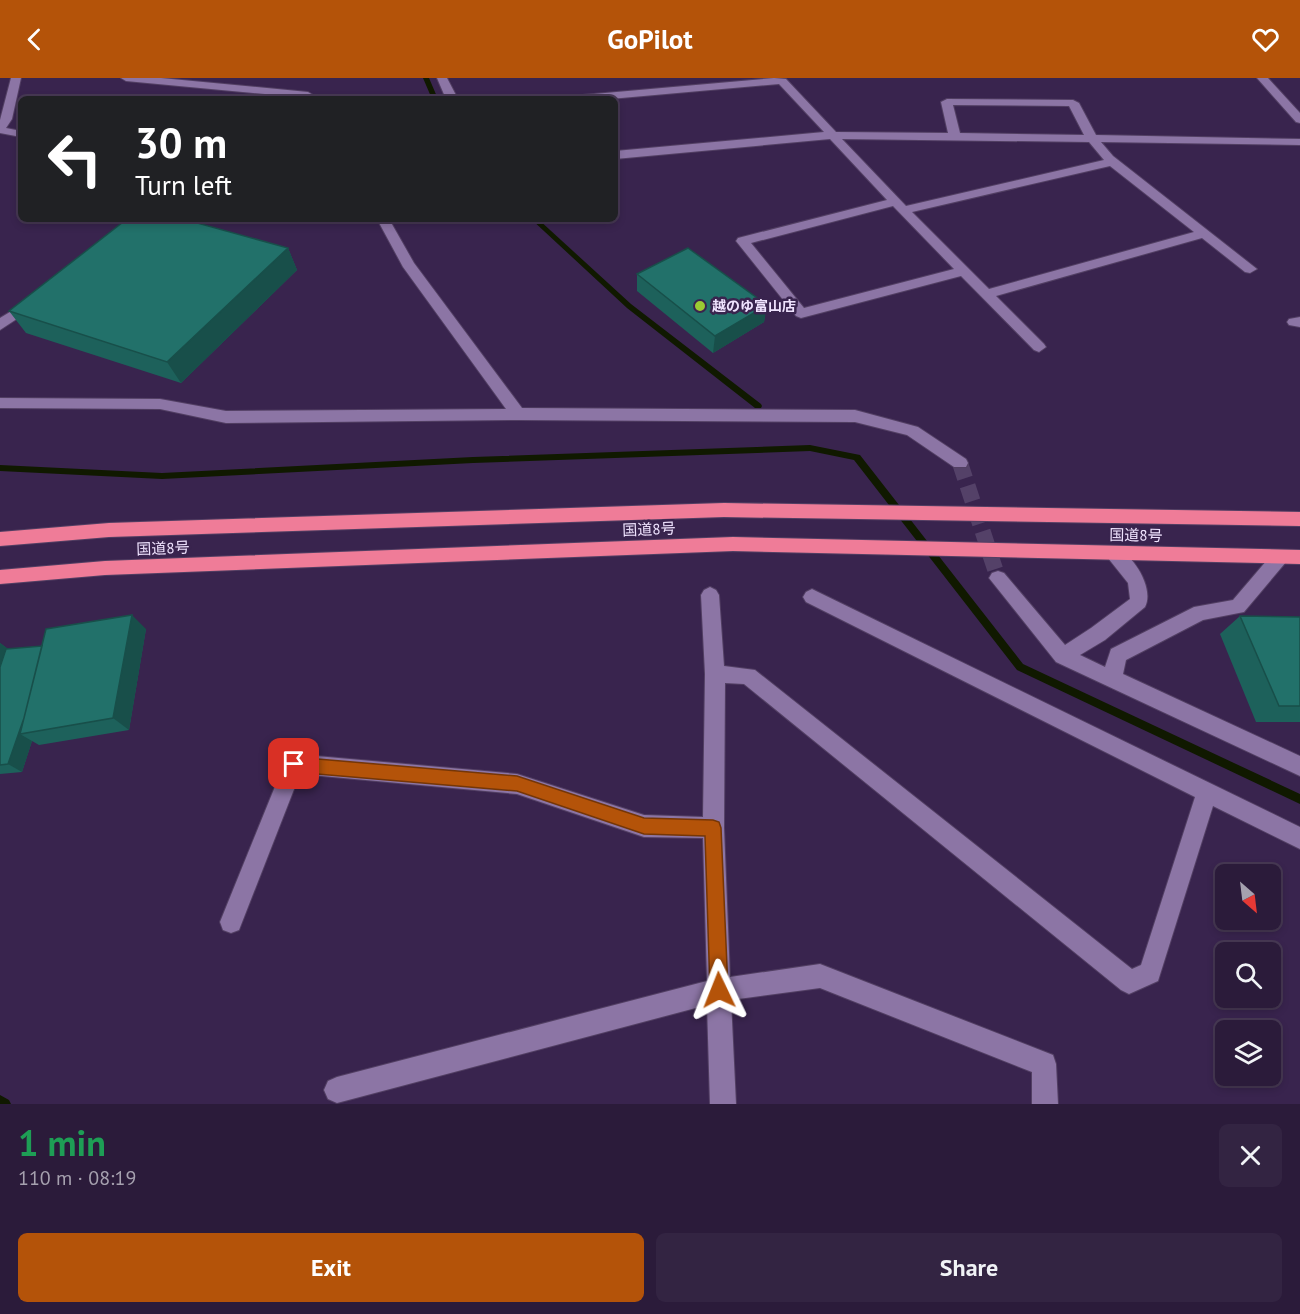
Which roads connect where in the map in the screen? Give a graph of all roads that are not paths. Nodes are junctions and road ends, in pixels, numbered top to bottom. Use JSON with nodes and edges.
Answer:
{"nodes":[{"id":1,"x":16,"y":78,"type":"edge"},
{"id":2,"x":126,"y":78,"type":"edge"},
{"id":3,"x":442,"y":78,"type":"edge"},
{"id":4,"x":1262,"y":78,"type":"edge"},
{"id":5,"x":781,"y":79,"type":"edge"},
{"id":6,"x":304,"y":81,"type":"dead end"},
{"id":7,"x":299,"y":96,"type":"edge"},
{"id":8,"x":309,"y":96,"type":"edge"},
{"id":9,"x":451,"y":96,"type":"edge"},
{"id":10,"x":602,"y":96,"type":"edge"},
{"id":11,"x":1300,"y":120,"type":"edge"},
{"id":12,"x":0,"y":129,"type":"edge"},
{"id":13,"x":18,"y":133,"type":"edge"},
{"id":14,"x":833,"y":135,"type":"junction"},
{"id":15,"x":955,"y":137,"type":"junction"},
{"id":16,"x":1092,"y":139,"type":"junction"},
{"id":17,"x":1300,"y":142,"type":"edge"},
{"id":18,"x":618,"y":155,"type":"edge"},
{"id":19,"x":1112,"y":162,"type":"junction"},
{"id":20,"x":899,"y":206,"type":"junction"},
{"id":21,"x":385,"y":222,"type":"edge"},
{"id":22,"x":1204,"y":233,"type":"junction"},
{"id":23,"x":1250,"y":269,"type":"dead end"},
{"id":24,"x":963,"y":271,"type":"junction"},
{"id":25,"x":49,"y":292,"type":"edge"},
{"id":26,"x":987,"y":294,"type":"junction"},
{"id":27,"x":0,"y":325,"type":"edge"},
{"id":28,"x":1039,"y":347,"type":"dead end"},
{"id":29,"x":0,"y":403,"type":"edge"},
{"id":30,"x":518,"y":414,"type":"junction"},
{"id":31,"x":960,"y":463,"type":"tunnel mouth"},
{"id":32,"x":1300,"y":519,"type":"edge"},
{"id":33,"x":0,"y":539,"type":"edge"},
{"id":34,"x":1113,"y":553,"type":"junction"},
{"id":35,"x":1280,"y":557,"type":"junction"},
{"id":36,"x":1300,"y":557,"type":"edge"},
{"id":37,"x":0,"y":577,"type":"edge"},
{"id":38,"x":998,"y":578,"type":"tunnel mouth"},
{"id":39,"x":710,"y":595,"type":"dead end"},
{"id":40,"x":812,"y":597,"type":"dead end"},
{"id":41,"x":1063,"y":656,"type":"junction"},
{"id":42,"x":715,"y":674,"type":"junction"},
{"id":43,"x":1112,"y":678,"type":"junction"},
{"id":44,"x":1300,"y":766,"type":"edge"},
{"id":45,"x":1207,"y":792,"type":"junction"},
{"id":46,"x":713,"y":828,"type":"junction"},
{"id":47,"x":1300,"y":838,"type":"edge"},
{"id":48,"x":231,"y":921,"type":"dead end"},
{"id":49,"x":719,"y":990,"type":"junction"},
{"id":50,"x":336,"y":1090,"type":"dead end"},
{"id":51,"x":723,"y":1104,"type":"edge"},
{"id":52,"x":1045,"y":1104,"type":"edge"}],
"edges":[{"from":1,"to":12,"type":"street"},
{"from":2,"to":7,"type":"street"},
{"from":3,"to":9,"type":"street"},
{"from":4,"to":11,"type":"street"},
{"from":5,"to":10,"type":"street"},
{"from":5,"to":14,"type":"street"},
{"from":6,"to":8,"type":"street"},
{"from":12,"to":13,"type":"street"},
{"from":14,"to":15,"type":"street"},
{"from":14,"to":18,"type":"street"},
{"from":14,"to":20,"type":"street"},
{"from":15,"to":16,"type":"street"},
{"from":15,"to":16,"type":"street"},
{"from":16,"to":17,"type":"street"},
{"from":16,"to":19,"type":"street"},
{"from":19,"to":20,"type":"street"},
{"from":19,"to":22,"type":"street"},
{"from":20,"to":24,"type":"street"},
{"from":20,"to":24,"type":"street"},
{"from":21,"to":30,"type":"street"},
{"from":22,"to":23,"type":"street"},
{"from":22,"to":26,"type":"street"},
{"from":24,"to":26,"type":"street"},
{"from":25,"to":27,"type":"street"},
{"from":26,"to":28,"type":"street"},
{"from":29,"to":30,"type":"street"},
{"from":30,"to":31,"type":"street"},
{"from":32,"to":33,"type":"highway","name":"国道8号"},
{"from":34,"to":35,"type":"highway","name":"国道8号"},
{"from":34,"to":37,"type":"highway","name":"国道8号"},
{"from":34,"to":41,"type":"street"},
{"from":35,"to":36,"type":"highway","name":"国道8号"},
{"from":35,"to":43,"type":"street"},
{"from":38,"to":41,"type":"street"},
{"from":39,"to":42,"type":"street"},
{"from":40,"to":45,"type":"street"},
{"from":41,"to":43,"type":"street"},
{"from":42,"to":45,"type":"street"},
{"from":42,"to":46,"type":"street"},
{"from":43,"to":44,"type":"street"},
{"from":45,"to":47,"type":"street"},
{"from":46,"to":48,"type":"street"},
{"from":46,"to":49,"type":"street"},
{"from":49,"to":50,"type":"street"},
{"from":49,"to":51,"type":"street"},
{"from":49,"to":52,"type":"street"}]}
